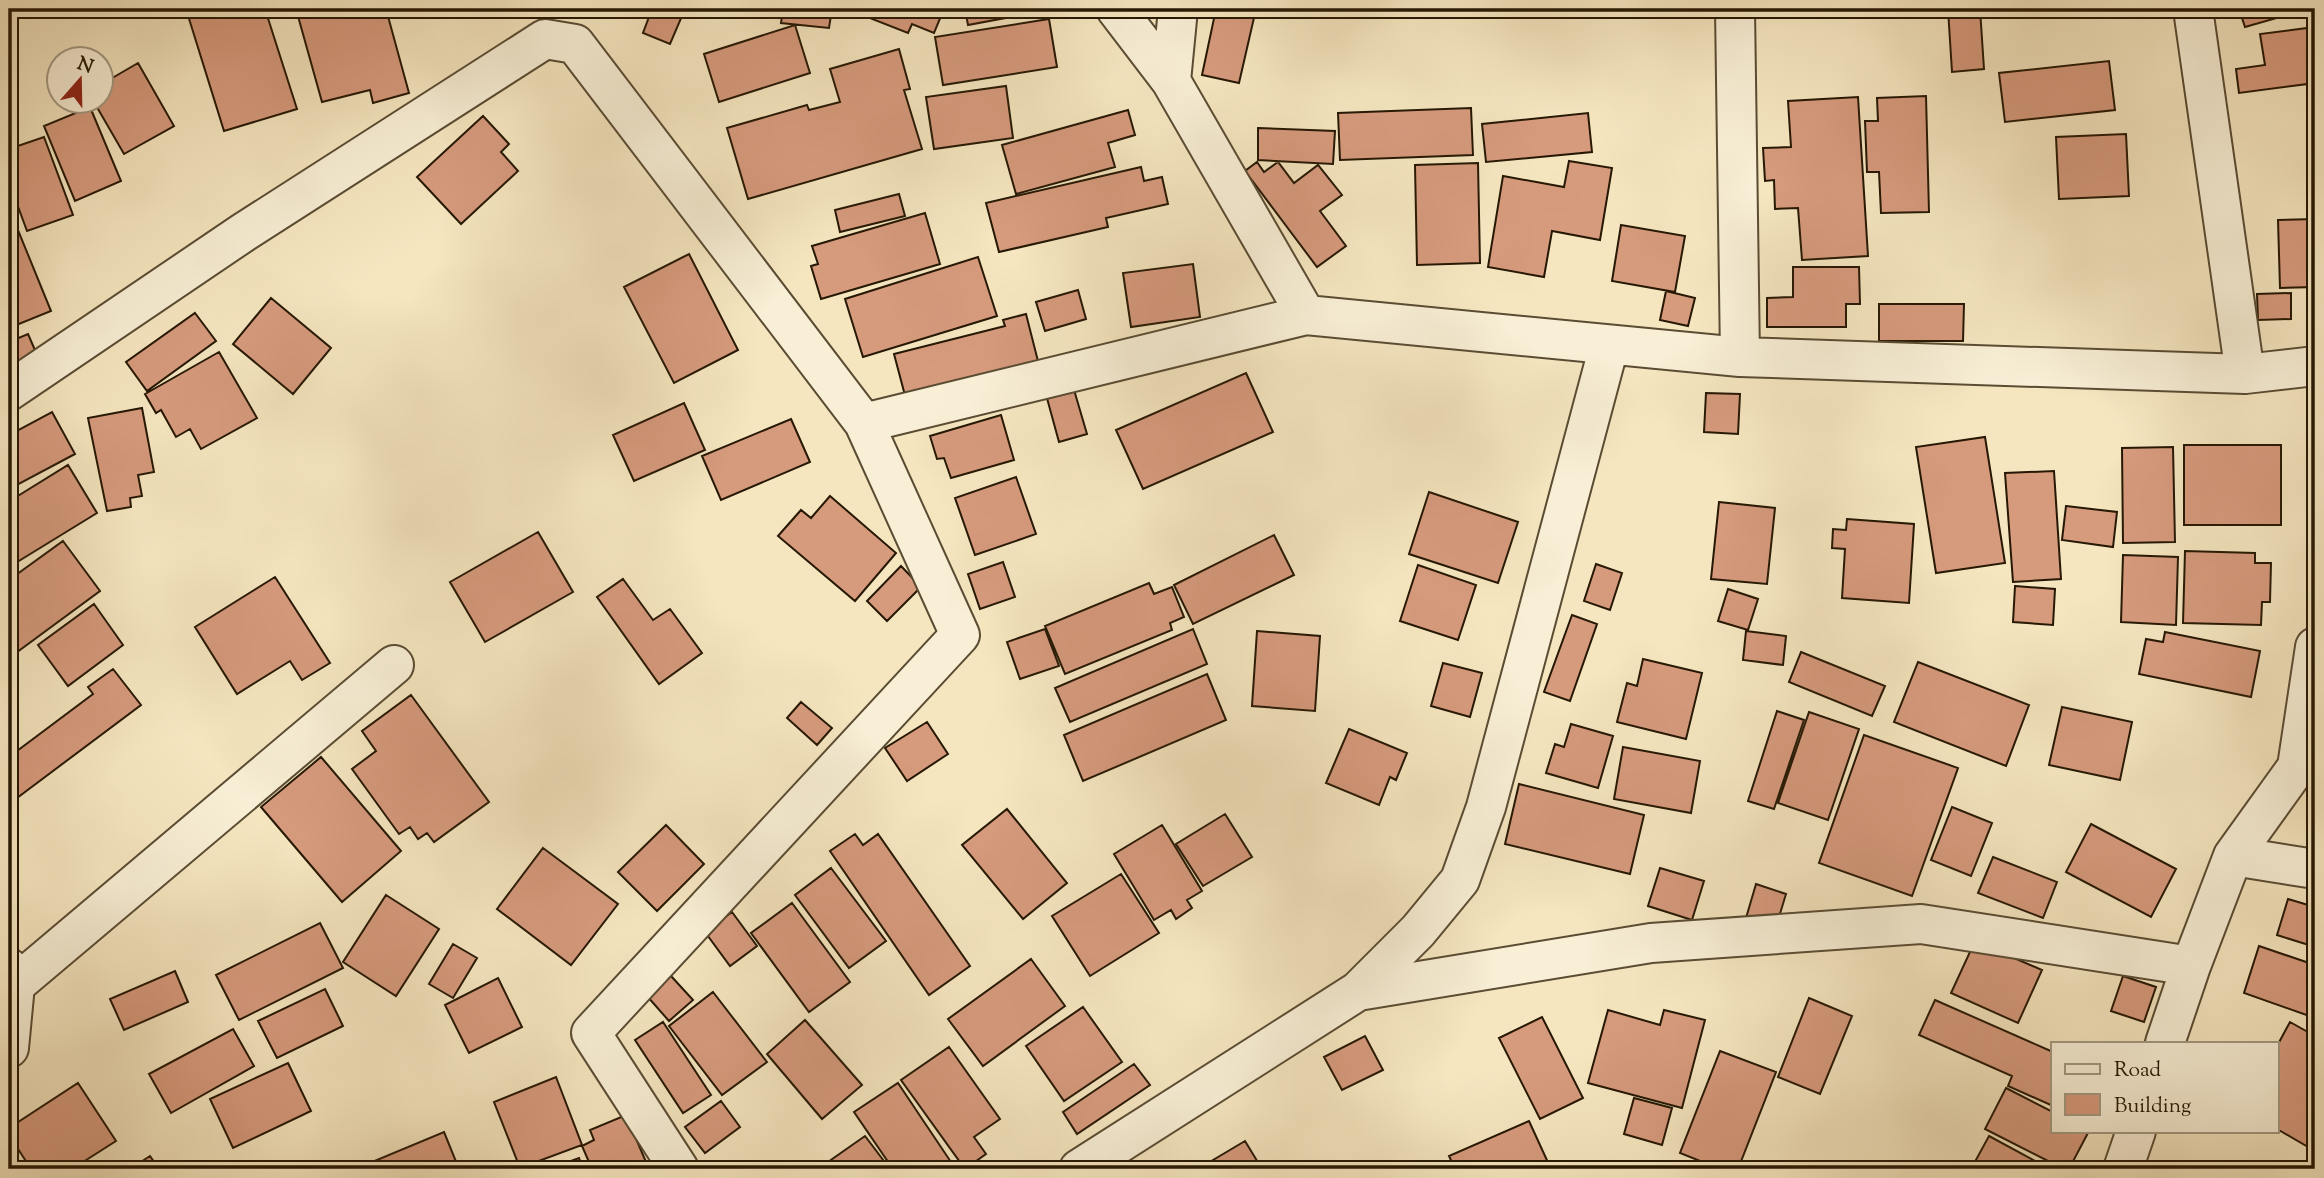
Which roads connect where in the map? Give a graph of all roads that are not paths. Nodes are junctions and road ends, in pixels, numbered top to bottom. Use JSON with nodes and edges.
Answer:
{"nodes":[{"id":1,"x":1115,"y":9,"type":"edge"},
{"id":2,"x":1178,"y":9,"type":"edge"},
{"id":3,"x":1735,"y":9,"type":"edge"},
{"id":4,"x":2193,"y":9,"type":"edge"},
{"id":5,"x":1171,"y":81,"type":"junction"},
{"id":6,"x":1306,"y":315,"type":"junction"},
{"id":7,"x":1609,"y":346,"type":"junction"},
{"id":8,"x":1740,"y":357,"type":"junction"},
{"id":9,"x":2315,"y":366,"type":"edge"},
{"id":10,"x":2245,"y":374,"type":"junction"},
{"id":11,"x":9,"y":391,"type":"edge"},
{"id":12,"x":864,"y":423,"type":"junction"},
{"id":13,"x":2315,"y":648,"type":"edge"},
{"id":14,"x":394,"y":665,"type":"dead end"},
{"id":15,"x":2233,"y":856,"type":"junction"},
{"id":16,"x":2315,"y":869,"type":"edge"},
{"id":17,"x":2190,"y":966,"type":"junction"},
{"id":18,"x":12,"y":977,"type":"edge"},
{"id":19,"x":1358,"y":991,"type":"junction"},
{"id":20,"x":2165,"y":1042,"type":"edge"},
{"id":21,"x":9,"y":1048,"type":"edge"},
{"id":22,"x":2136,"y":1132,"type":"edge"},
{"id":23,"x":679,"y":1169,"type":"edge"},
{"id":24,"x":1079,"y":1169,"type":"edge"},
{"id":25,"x":2123,"y":1169,"type":"edge"}],
"edges":[{"from":1,"to":5,"type":"street"},
{"from":2,"to":5,"type":"street"},
{"from":3,"to":8,"type":"street"},
{"from":4,"to":10,"type":"street"},
{"from":5,"to":6,"type":"street"},
{"from":6,"to":7,"type":"street"},
{"from":6,"to":12,"type":"street"},
{"from":7,"to":8,"type":"street"},
{"from":7,"to":19,"type":"street"},
{"from":8,"to":10,"type":"street"},
{"from":9,"to":10,"type":"street"},
{"from":11,"to":12,"type":"street"},
{"from":12,"to":23,"type":"street"},
{"from":13,"to":15,"type":"street"},
{"from":14,"to":18,"type":"street"},
{"from":15,"to":16,"type":"street"},
{"from":15,"to":17,"type":"street"},
{"from":17,"to":19,"type":"street"},
{"from":17,"to":20,"type":"street"},
{"from":18,"to":21,"type":"street"},
{"from":19,"to":24,"type":"street"},
{"from":22,"to":25,"type":"street"}]}
